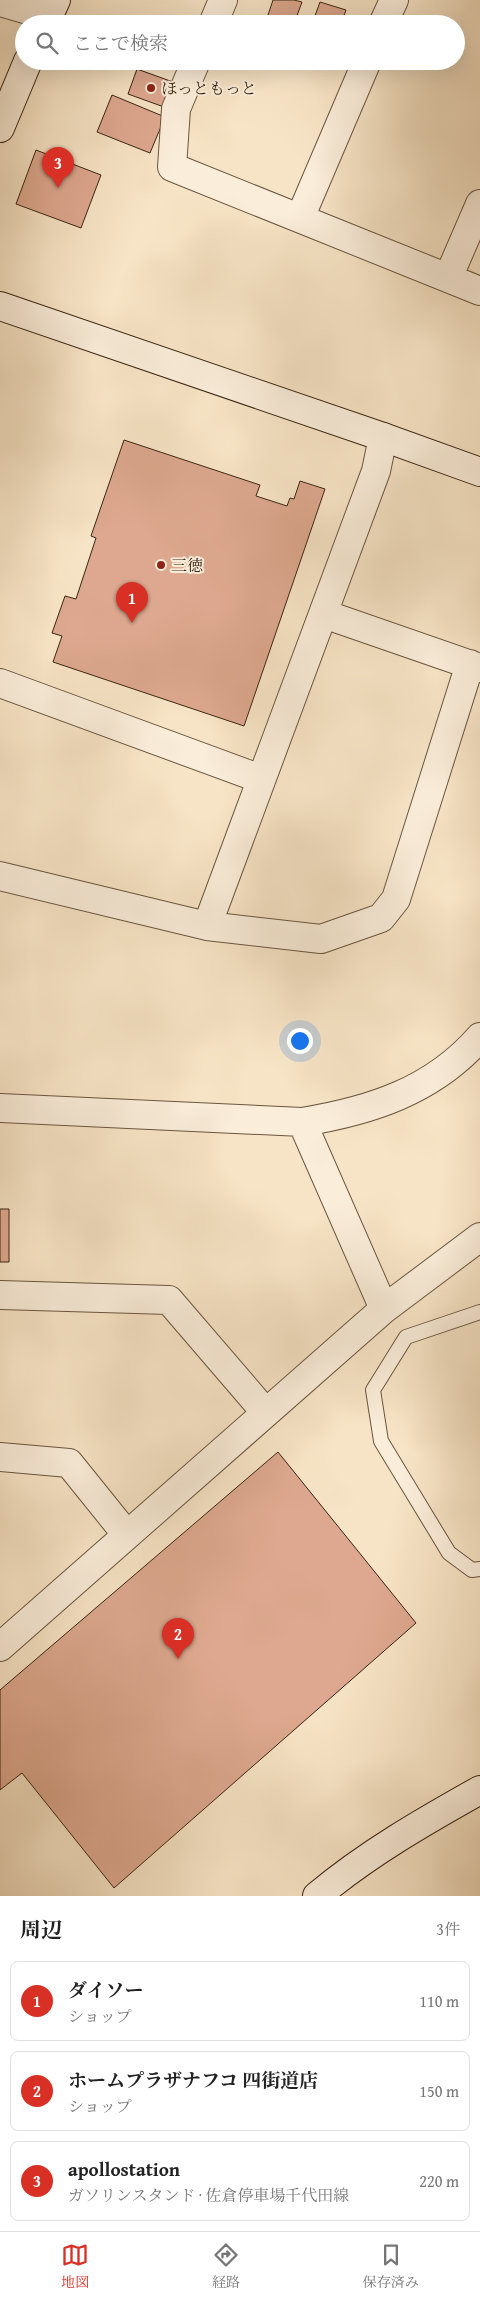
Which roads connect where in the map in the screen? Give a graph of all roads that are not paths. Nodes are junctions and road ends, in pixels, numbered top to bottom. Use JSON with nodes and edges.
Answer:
{"nodes":[{"id":1,"x":223,"y":0,"type":"edge"},
{"id":2,"x":394,"y":0,"type":"edge"},
{"id":3,"x":0,"y":2,"type":"edge"},
{"id":4,"x":50,"y":13,"type":"edge"},
{"id":5,"x":216,"y":15,"type":"edge"},
{"id":6,"x":388,"y":15,"type":"edge"},
{"id":7,"x":24,"y":70,"type":"edge"},
{"id":8,"x":192,"y":70,"type":"edge"},
{"id":9,"x":363,"y":70,"type":"edge"},
{"id":10,"x":0,"y":128,"type":"edge"},
{"id":11,"x":480,"y":204,"type":"edge"},
{"id":12,"x":300,"y":218,"type":"junction"},
{"id":13,"x":448,"y":278,"type":"junction"},
{"id":14,"x":480,"y":291,"type":"edge"},
{"id":15,"x":0,"y":306,"type":"edge"},
{"id":16,"x":383,"y":437,"type":"junction"},
{"id":17,"x":480,"y":472,"type":"edge"},
{"id":18,"x":324,"y":614,"type":"junction"},
{"id":19,"x":475,"y":666,"type":"edge"},
{"id":20,"x":0,"y":683,"type":"edge"},
{"id":21,"x":261,"y":779,"type":"junction"},
{"id":22,"x":0,"y":876,"type":"edge"},
{"id":23,"x":208,"y":926,"type":"junction"},
{"id":24,"x":480,"y":1037,"type":"edge"},
{"id":25,"x":0,"y":1108,"type":"edge"},
{"id":26,"x":302,"y":1122,"type":"junction"},
{"id":27,"x":480,"y":1237,"type":"edge"},
{"id":28,"x":0,"y":1295,"type":"edge"},
{"id":29,"x":384,"y":1309,"type":"junction"},
{"id":30,"x":480,"y":1312,"type":"edge"},
{"id":31,"x":266,"y":1413,"type":"junction"},
{"id":32,"x":0,"y":1457,"type":"edge"},
{"id":33,"x":127,"y":1535,"type":"junction"},
{"id":34,"x":480,"y":1569,"type":"edge"},
{"id":35,"x":0,"y":1647,"type":"edge"},
{"id":36,"x":480,"y":1790,"type":"edge"},
{"id":37,"x":317,"y":1896,"type":"edge"}],
"edges":[{"from":1,"to":5,"type":"street"},
{"from":2,"to":6,"type":"street"},
{"from":3,"to":4,"type":"street"},
{"from":7,"to":10,"type":"street"},
{"from":8,"to":12,"type":"street"},
{"from":9,"to":12,"type":"street"},
{"from":11,"to":13,"type":"street"},
{"from":12,"to":13,"type":"street"},
{"from":13,"to":14,"type":"street"},
{"from":15,"to":16,"type":"street"},
{"from":16,"to":17,"type":"street"},
{"from":16,"to":18,"type":"street"},
{"from":18,"to":19,"type":"street"},
{"from":18,"to":21,"type":"street"},
{"from":19,"to":23,"type":"street"},
{"from":20,"to":21,"type":"street"},
{"from":21,"to":23,"type":"street"},
{"from":22,"to":23,"type":"street"},
{"from":24,"to":26,"type":"street"},
{"from":25,"to":26,"type":"street"},
{"from":26,"to":29,"type":"street"},
{"from":27,"to":29,"type":"street"},
{"from":28,"to":31,"type":"street"},
{"from":29,"to":31,"type":"street"},
{"from":30,"to":34,"type":"lane"},
{"from":31,"to":33,"type":"street"},
{"from":32,"to":33,"type":"street"},
{"from":33,"to":35,"type":"street"},
{"from":36,"to":37,"type":"street"}]}
